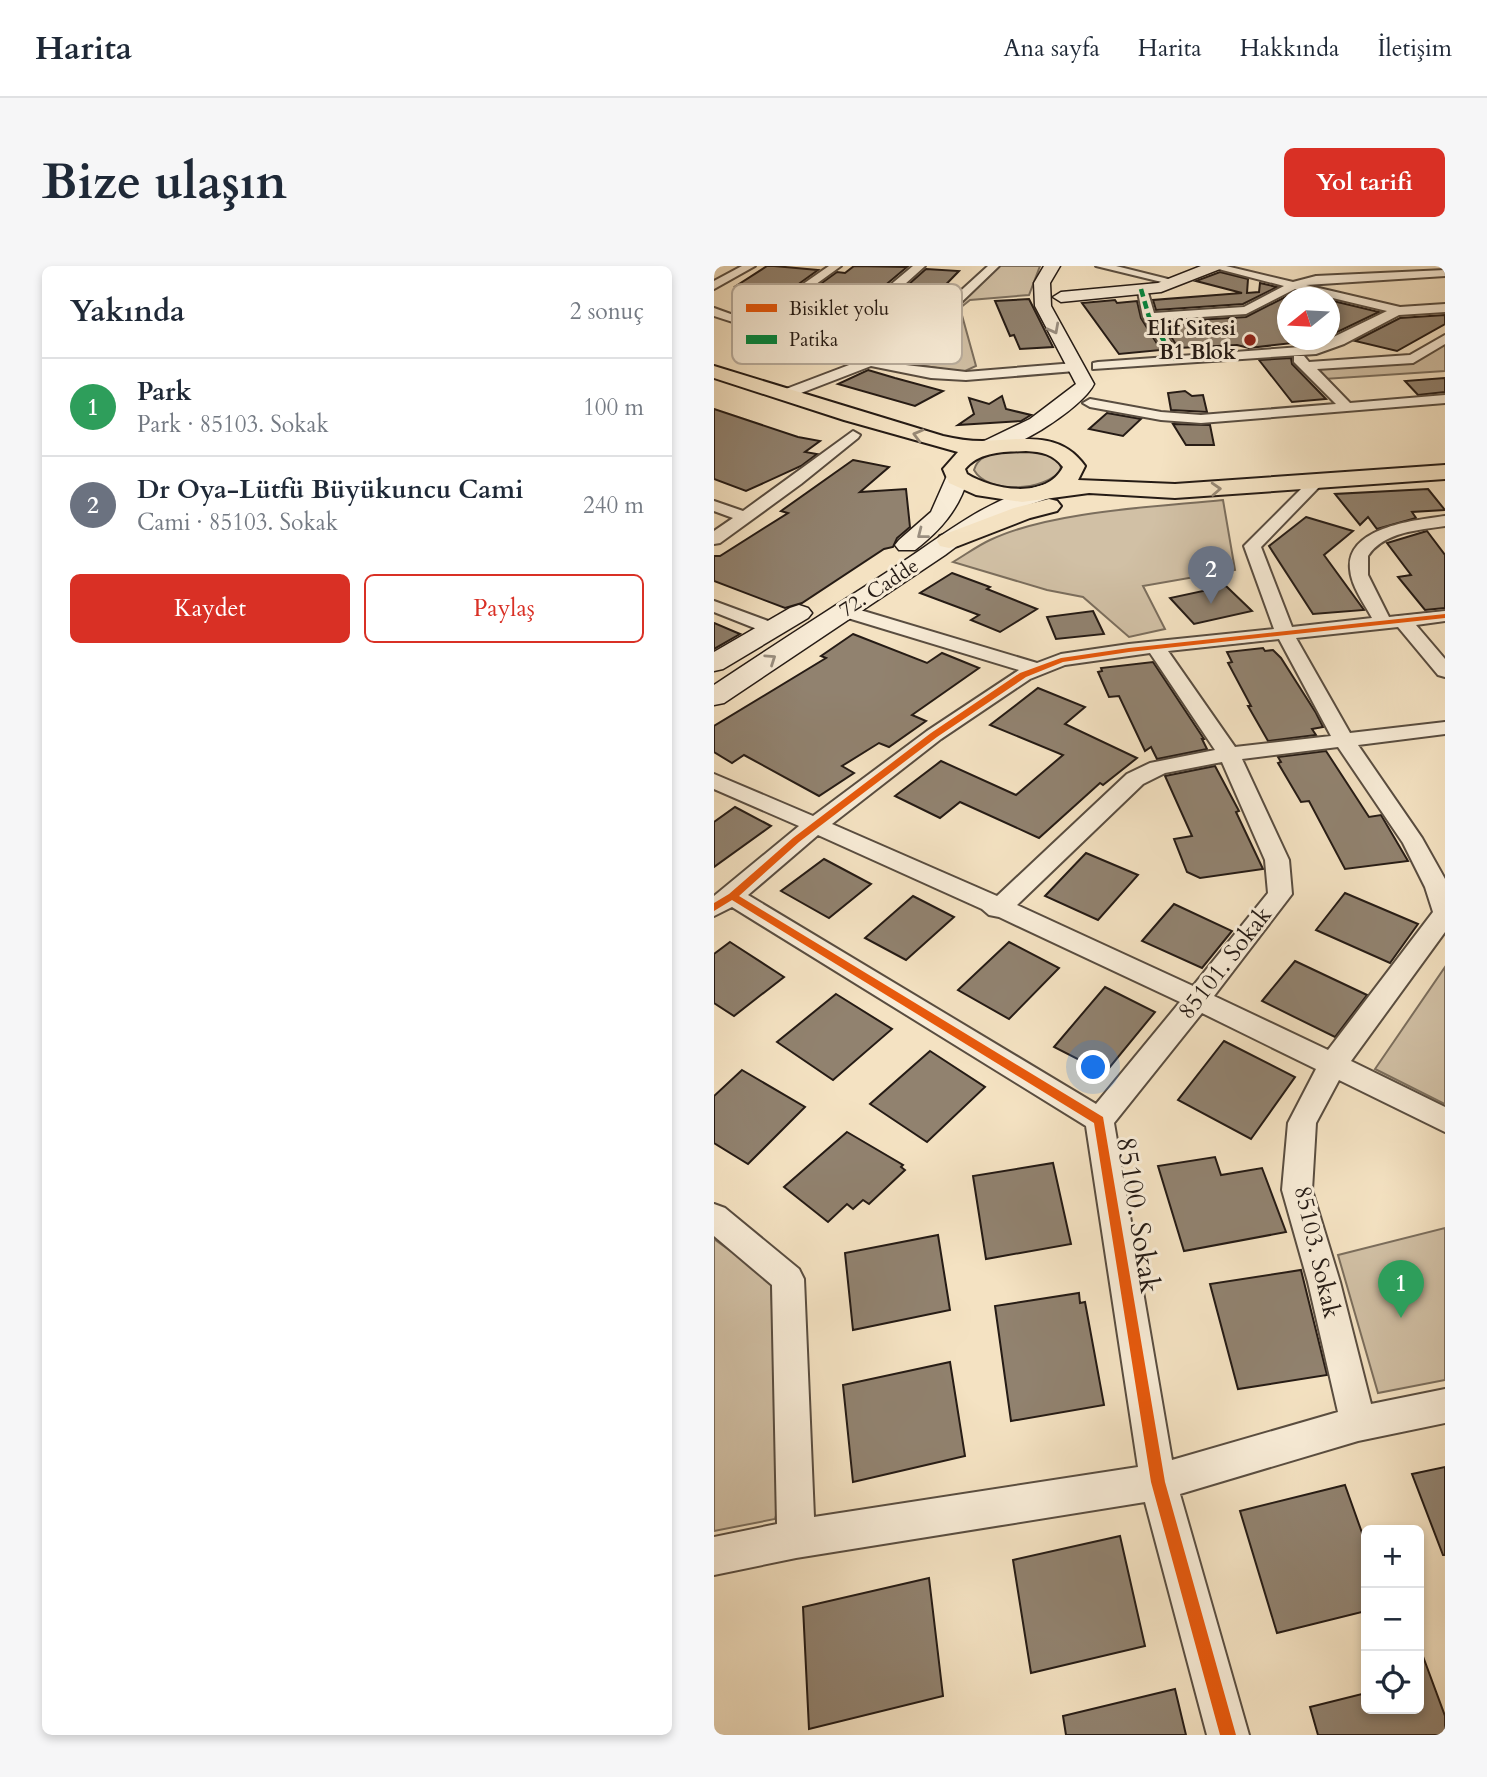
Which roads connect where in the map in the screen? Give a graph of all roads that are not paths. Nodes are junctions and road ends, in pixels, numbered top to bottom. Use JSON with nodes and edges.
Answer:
{"nodes":[{"id":1,"x":750,"y":266,"type":"edge"},
{"id":2,"x":836,"y":266,"type":"edge"},
{"id":3,"x":920,"y":266,"type":"edge"},
{"id":4,"x":994,"y":266,"type":"edge"},
{"id":5,"x":1052,"y":266,"type":"edge"},
{"id":6,"x":1069,"y":266,"type":"edge"},
{"id":7,"x":1101,"y":266,"type":"edge"},
{"id":8,"x":1214,"y":266,"type":"edge"},
{"id":9,"x":1445,"y":273,"type":"edge"},
{"id":10,"x":1174,"y":282,"type":"junction"},
{"id":11,"x":810,"y":284,"type":"edge"},
{"id":12,"x":898,"y":284,"type":"edge"},
{"id":13,"x":1297,"y":284,"type":"junction"},
{"id":14,"x":714,"y":286,"type":"edge"},
{"id":15,"x":1141,"y":289,"type":"junction"},
{"id":16,"x":962,"y":296,"type":"edge"},
{"id":17,"x":1445,"y":308,"type":"edge"},
{"id":18,"x":1401,"y":311,"type":"junction"},
{"id":19,"x":714,"y":312,"type":"edge"},
{"id":20,"x":1149,"y":317,"type":"junction"},
{"id":21,"x":732,"y":318,"type":"edge"},
{"id":22,"x":1445,"y":339,"type":"edge"},
{"id":23,"x":1293,"y":352,"type":"junction"},
{"id":24,"x":1095,"y":360,"type":"joint"},
{"id":25,"x":1176,"y":360,"type":"junction"},
{"id":26,"x":864,"y":364,"type":"edge"},
{"id":27,"x":889,"y":364,"type":"edge"},
{"id":28,"x":1306,"y":366,"type":"junction"},
{"id":29,"x":1075,"y":367,"type":"junction"},
{"id":30,"x":718,"y":376,"type":"edge"},
{"id":31,"x":783,"y":395,"type":"junction"},
{"id":32,"x":1445,"y":399,"type":"edge"},
{"id":33,"x":1090,"y":403,"type":"junction"},
{"id":34,"x":1348,"y":407,"type":"junction"},
{"id":35,"x":853,"y":435,"type":"junction"},
{"id":36,"x":876,"y":445,"type":"dead end"},
{"id":37,"x":985,"y":448,"type":"junction"},
{"id":38,"x":1058,"y":451,"type":"junction"},
{"id":39,"x":1092,"y":458,"type":"dead end"},
{"id":40,"x":934,"y":468,"type":"dead end"},
{"id":41,"x":1445,"y":472,"type":"edge"},
{"id":42,"x":957,"y":478,"type":"junction"},
{"id":43,"x":1317,"y":481,"type":"junction"},
{"id":44,"x":1050,"y":490,"type":"junction"},
{"id":45,"x":1175,"y":491,"type":"junction"},
{"id":46,"x":714,"y":506,"type":"edge"},
{"id":47,"x":745,"y":517,"type":"junction"},
{"id":48,"x":1445,"y":521,"type":"edge"},
{"id":49,"x":714,"y":539,"type":"edge"},
{"id":50,"x":949,"y":541,"type":"junction"},
{"id":51,"x":714,"y":606,"type":"edge"},
{"id":52,"x":844,"y":611,"type":"junction"},
{"id":53,"x":1445,"y":616,"type":"edge"},
{"id":54,"x":1393,"y":622,"type":"junction"},
{"id":55,"x":772,"y":629,"type":"junction"},
{"id":56,"x":1284,"y":633,"type":"junction"},
{"id":57,"x":1155,"y":647,"type":"junction"},
{"id":58,"x":714,"y":663,"type":"edge"},
{"id":59,"x":1038,"y":669,"type":"junction"},
{"id":60,"x":1445,"y":671,"type":"edge"},
{"id":61,"x":714,"y":697,"type":"edge"},
{"id":62,"x":1445,"y":728,"type":"edge"},
{"id":63,"x":1344,"y":740,"type":"junction"},
{"id":64,"x":1228,"y":754,"type":"junction"},
{"id":65,"x":714,"y":781,"type":"edge"},
{"id":66,"x":816,"y":825,"type":"junction"},
{"id":67,"x":723,"y":902,"type":"edge"},
{"id":68,"x":998,"y":909,"type":"junction"},
{"id":69,"x":1445,"y":912,"type":"edge"},
{"id":70,"x":1197,"y":999,"type":"junction"},
{"id":71,"x":1333,"y":1064,"type":"junction"},
{"id":72,"x":1099,"y":1120,"type":"junction"},
{"id":73,"x":1445,"y":1120,"type":"edge"},
{"id":74,"x":714,"y":1217,"type":"edge"},
{"id":75,"x":1445,"y":1406,"type":"edge"},
{"id":76,"x":1358,"y":1424,"type":"junction"},
{"id":77,"x":1158,"y":1482,"type":"junction"},
{"id":78,"x":796,"y":1538,"type":"junction"},
{"id":79,"x":714,"y":1556,"type":"edge"},
{"id":80,"x":1228,"y":1735,"type":"edge"}],
"edges":[{"from":1,"to":14,"type":"street"},
{"from":2,"to":11,"type":"street"},
{"from":3,"to":12,"type":"street"},
{"from":4,"to":16,"type":"street"},
{"from":5,"to":29,"type":"main road","one_way":true},
{"from":6,"to":15,"type":"main road"},
{"from":7,"to":10,"type":"street"},
{"from":8,"to":10,"type":"main road"},
{"from":8,"to":13,"type":"street"},
{"from":9,"to":13,"type":"street"},
{"from":10,"to":15,"type":"main road"},
{"from":13,"to":18,"type":"street"},
{"from":13,"to":20,"type":"street"},
{"from":15,"to":20,"type":"street"},
{"from":17,"to":18,"type":"street"},
{"from":18,"to":23,"type":"street"},
{"from":19,"to":21,"type":"street"},
{"from":20,"to":25,"type":"street"},
{"from":22,"to":28,"type":"street"},
{"from":23,"to":25,"type":"street"},
{"from":23,"to":28,"type":"street"},
{"from":24,"to":25,"type":"street"},
{"from":24,"to":33,"type":"main road"},
{"from":26,"to":31,"type":"street"},
{"from":27,"to":29,"type":"street"},
{"from":28,"to":34,"type":"street"},
{"from":29,"to":37,"type":"main road"},
{"from":30,"to":31,"type":"main road"},
{"from":30,"to":35,"type":"main road"},
{"from":37,"to":31,"type":"main road","one_way":true},
{"from":32,"to":34,"type":"street"},
{"from":33,"to":34,"type":"street"},
{"from":33,"to":38,"type":"main road"},
{"from":35,"to":36,"type":"main road"},
{"from":35,"to":47,"type":"street"},
{"from":37,"to":38,"type":"main road"},
{"from":37,"to":42,"type":"main road"},
{"from":38,"to":39,"type":"main road"},
{"from":38,"to":44,"type":"main road"},
{"from":40,"to":42,"type":"main road"},
{"from":41,"to":43,"type":"main road"},
{"from":42,"to":44,"type":"main road"},
{"from":42,"to":55,"type":"main road","one_way":true},
{"from":45,"to":43,"type":"main road","one_way":true},
{"from":43,"to":56,"type":"street","name":"85103. Sokak"},
{"from":44,"to":45,"type":"main road"},
{"from":44,"to":50,"type":"main road","name":"72. Cadde"},
{"from":45,"to":50,"type":"main road"},
{"from":46,"to":47,"type":"street"},
{"from":47,"to":49,"type":"street"},
{"from":48,"to":54,"type":"street"},
{"from":50,"to":52,"type":"main road","name":"72. Cadde"},
{"from":51,"to":55,"type":"street"},
{"from":52,"to":59,"type":"street"},
{"from":61,"to":52,"type":"main road","name":"72. Cadde","one_way":true},
{"from":53,"to":54,"type":"street"},
{"from":54,"to":56,"type":"street"},
{"from":54,"to":60,"type":"street"},
{"from":55,"to":58,"type":"main road"},
{"from":56,"to":57,"type":"street"},
{"from":56,"to":63,"type":"street","name":"85103. Sokak"},
{"from":57,"to":59,"type":"street"},
{"from":57,"to":64,"type":"street","name":"85101. Sokak"},
{"from":59,"to":66,"type":"street"},
{"from":62,"to":63,"type":"street"},
{"from":63,"to":64,"type":"street"},
{"from":63,"to":69,"type":"street","name":"85103. Sokak"},
{"from":64,"to":68,"type":"street"},
{"from":64,"to":70,"type":"street","name":"85101. Sokak"},
{"from":65,"to":66,"type":"street"},
{"from":66,"to":67,"type":"street"},
{"from":66,"to":68,"type":"street"},
{"from":67,"to":72,"type":"street","name":"85100. Sokak"},
{"from":68,"to":70,"type":"street"},
{"from":69,"to":71,"type":"street","name":"85103. Sokak"},
{"from":70,"to":71,"type":"street"},
{"from":70,"to":72,"type":"street","name":"85101. Sokak"},
{"from":71,"to":73,"type":"street"},
{"from":71,"to":76,"type":"street","name":"85103. Sokak"},
{"from":72,"to":77,"type":"street","name":"85100. Sokak"},
{"from":74,"to":78,"type":"street"},
{"from":75,"to":76,"type":"street"},
{"from":76,"to":77,"type":"street"},
{"from":77,"to":78,"type":"street"},
{"from":77,"to":80,"type":"street","name":"85100. Sokak"},
{"from":78,"to":79,"type":"street"}]}
